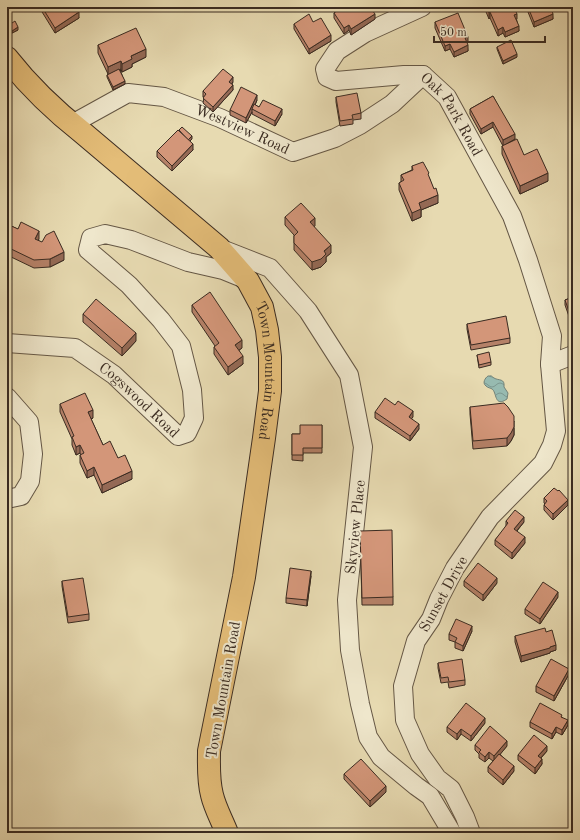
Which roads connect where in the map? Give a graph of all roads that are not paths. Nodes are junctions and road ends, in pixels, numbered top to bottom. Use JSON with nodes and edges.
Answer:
{"nodes":[{"id":1,"x":422,"y":7,"type":"edge"},
{"id":2,"x":7,"y":58,"type":"edge"},
{"id":3,"x":423,"y":75,"type":"junction"},
{"id":4,"x":72,"y":124,"type":"junction"},
{"id":5,"x":219,"y":248,"type":"junction"},
{"id":6,"x":247,"y":280,"type":"junction"},
{"id":7,"x":7,"y":343,"type":"edge"},
{"id":8,"x":573,"y":355,"type":"edge"},
{"id":9,"x":550,"y":364,"type":"junction"},
{"id":10,"x":7,"y":397,"type":"edge"},
{"id":11,"x":7,"y":499,"type":"edge"},
{"id":12,"x":227,"y":833,"type":"edge"},
{"id":13,"x":452,"y":833,"type":"edge"},
{"id":14,"x":471,"y":833,"type":"edge"}],
"edges":[{"from":1,"to":3,"type":"street","name":"Oak Park Road"},
{"from":2,"to":4,"type":"main road","name":"Town Mountain Road"},
{"from":3,"to":4,"type":"street","name":"Westview Road"},
{"from":3,"to":9,"type":"street","name":"Oak Park Road"},
{"from":4,"to":5,"type":"main road","name":"Town Mountain Road"},
{"from":5,"to":6,"type":"main road","name":"Town Mountain Road"},
{"from":5,"to":13,"type":"street","name":"Skyview Place"},
{"from":6,"to":7,"type":"street","name":"Cogswood Road"},
{"from":6,"to":12,"type":"main road","name":"Town Mountain Road"},
{"from":8,"to":9,"type":"street"},
{"from":9,"to":14,"type":"street","name":"Sunset Drive"},
{"from":10,"to":11,"type":"street"}]}
